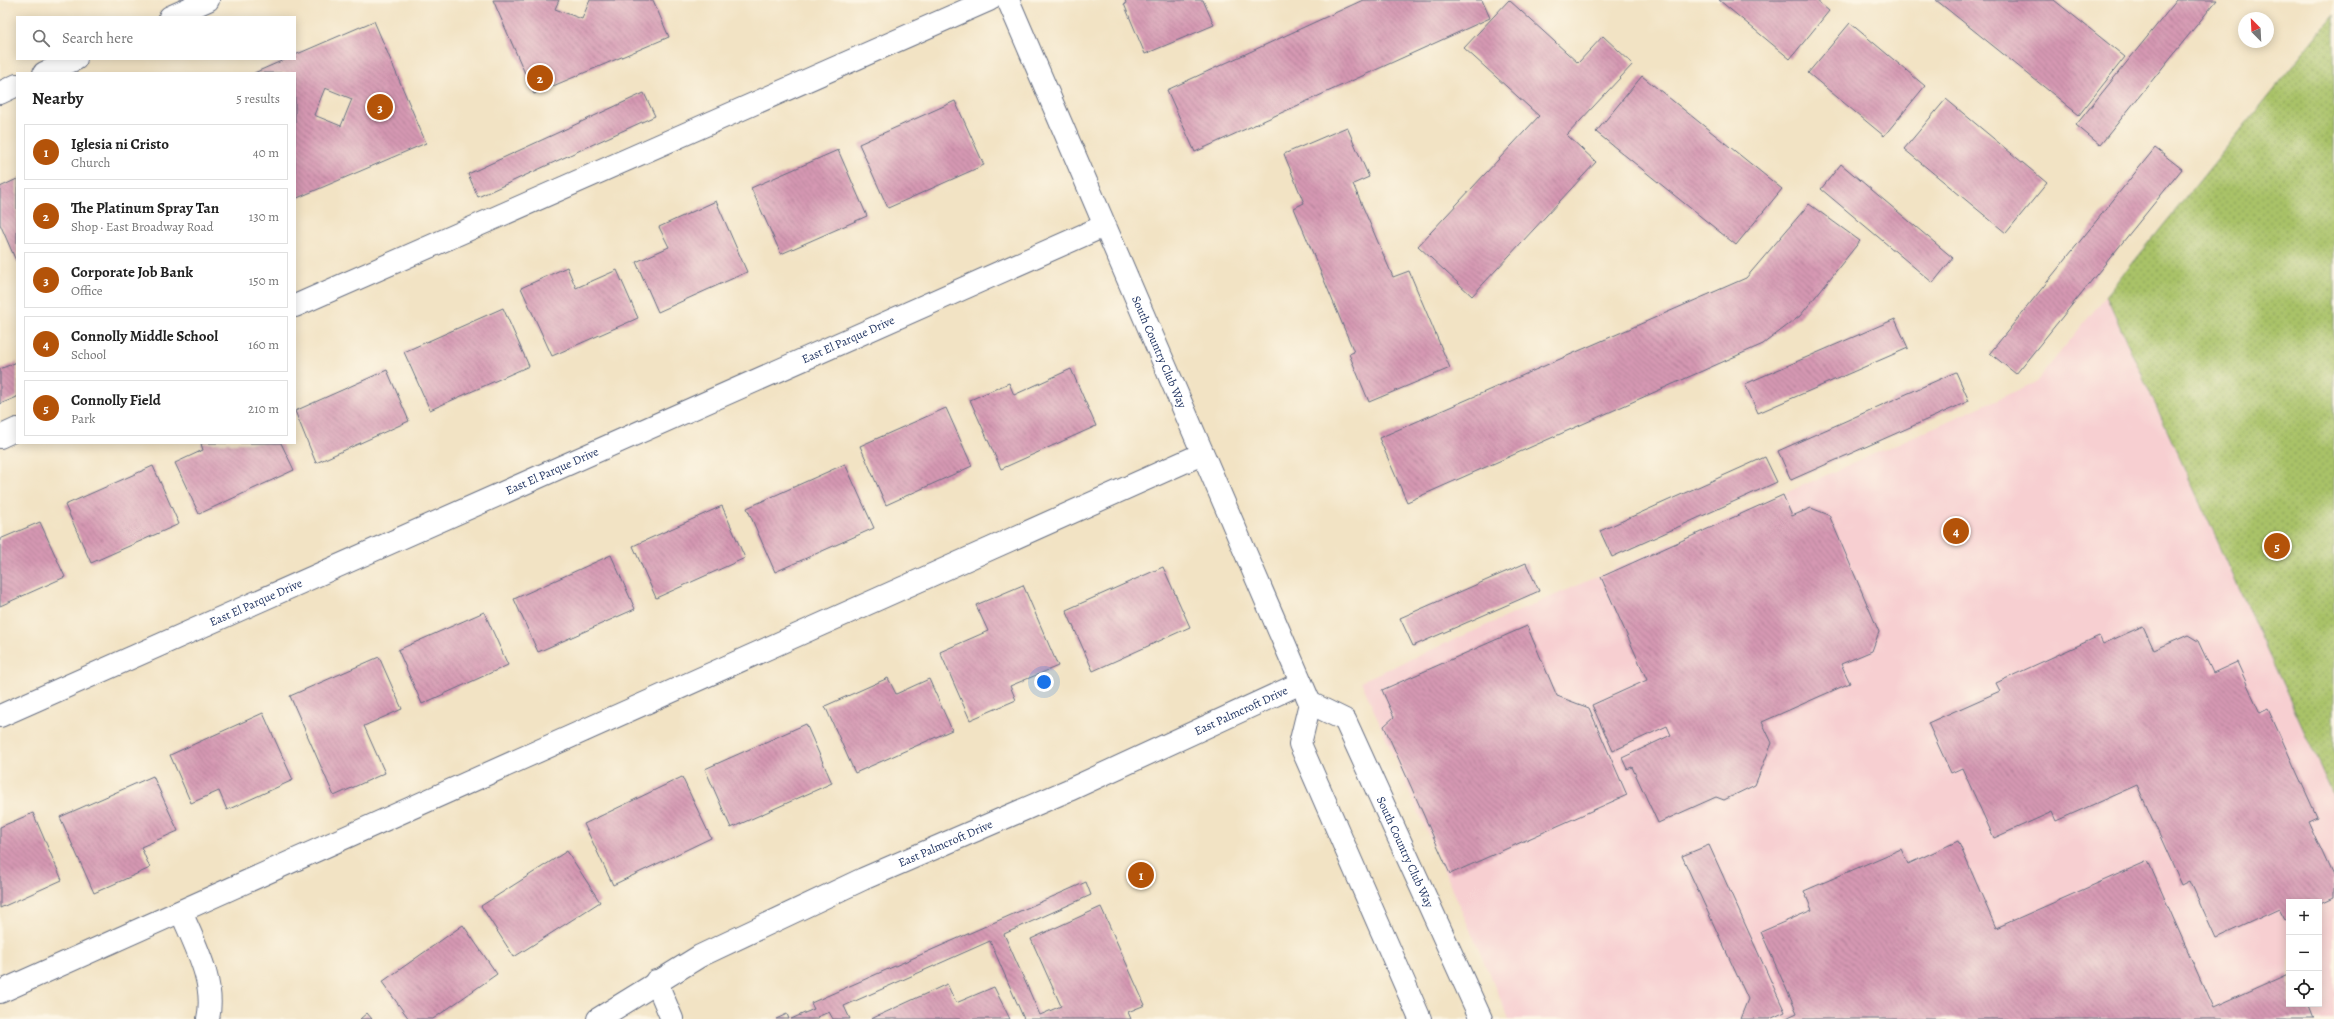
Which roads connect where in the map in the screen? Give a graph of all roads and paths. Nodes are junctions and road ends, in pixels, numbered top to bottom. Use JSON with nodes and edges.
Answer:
{"nodes":[{"id":1,"x":208,"y":0,"type":"edge"},
{"id":2,"x":988,"y":0,"type":"edge"},
{"id":3,"x":1008,"y":0,"type":"edge"},
{"id":4,"x":172,"y":16,"type":"edge"},
{"id":5,"x":74,"y":60,"type":"edge"},
{"id":6,"x":46,"y":72,"type":"edge"},
{"id":7,"x":16,"y":85,"type":"edge"},
{"id":8,"x":0,"y":93,"type":"edge"},
{"id":9,"x":1104,"y":226,"type":"junction"},
{"id":10,"x":296,"y":306,"type":"edge"},
{"id":11,"x":16,"y":429,"type":"edge"},
{"id":12,"x":0,"y":437,"type":"edge"},
{"id":13,"x":1202,"y":454,"type":"junction"},
{"id":14,"x":1301,"y":683,"type":"junction"},
{"id":15,"x":1310,"y":703,"type":"junction"},
{"id":16,"x":0,"y":716,"type":"edge"},
{"id":17,"x":181,"y":912,"type":"junction"},
{"id":18,"x":656,"y":981,"type":"junction"},
{"id":19,"x":0,"y":992,"type":"edge"},
{"id":20,"x":208,"y":1019,"type":"edge"},
{"id":21,"x":598,"y":1019,"type":"edge"},
{"id":22,"x":672,"y":1019,"type":"edge"},
{"id":23,"x":1420,"y":1019,"type":"edge"},
{"id":24,"x":1481,"y":1019,"type":"edge"}],
"edges":[{"from":1,"to":4,"type":"street"},
{"from":2,"to":10,"type":"street"},
{"from":3,"to":9,"type":"street","name":"South Country Club Way"},
{"from":5,"to":6,"type":"street"},
{"from":7,"to":8,"type":"street"},
{"from":9,"to":13,"type":"street","name":"South Country Club Way"},
{"from":9,"to":16,"type":"street","name":"East El Parque Drive"},
{"from":11,"to":12,"type":"street"},
{"from":13,"to":14,"type":"street","name":"South Country Club Way"},
{"from":13,"to":17,"type":"street"},
{"from":14,"to":15,"type":"street","name":"South Country Club Way"},
{"from":14,"to":18,"type":"street","name":"East Palmcroft Drive"},
{"from":15,"to":23,"type":"street"},
{"from":15,"to":24,"type":"street","name":"South Country Club Way"},
{"from":17,"to":19,"type":"street"},
{"from":17,"to":20,"type":"street"},
{"from":18,"to":21,"type":"street","name":"East Palmcroft Drive"},
{"from":18,"to":22,"type":"street"}]}
